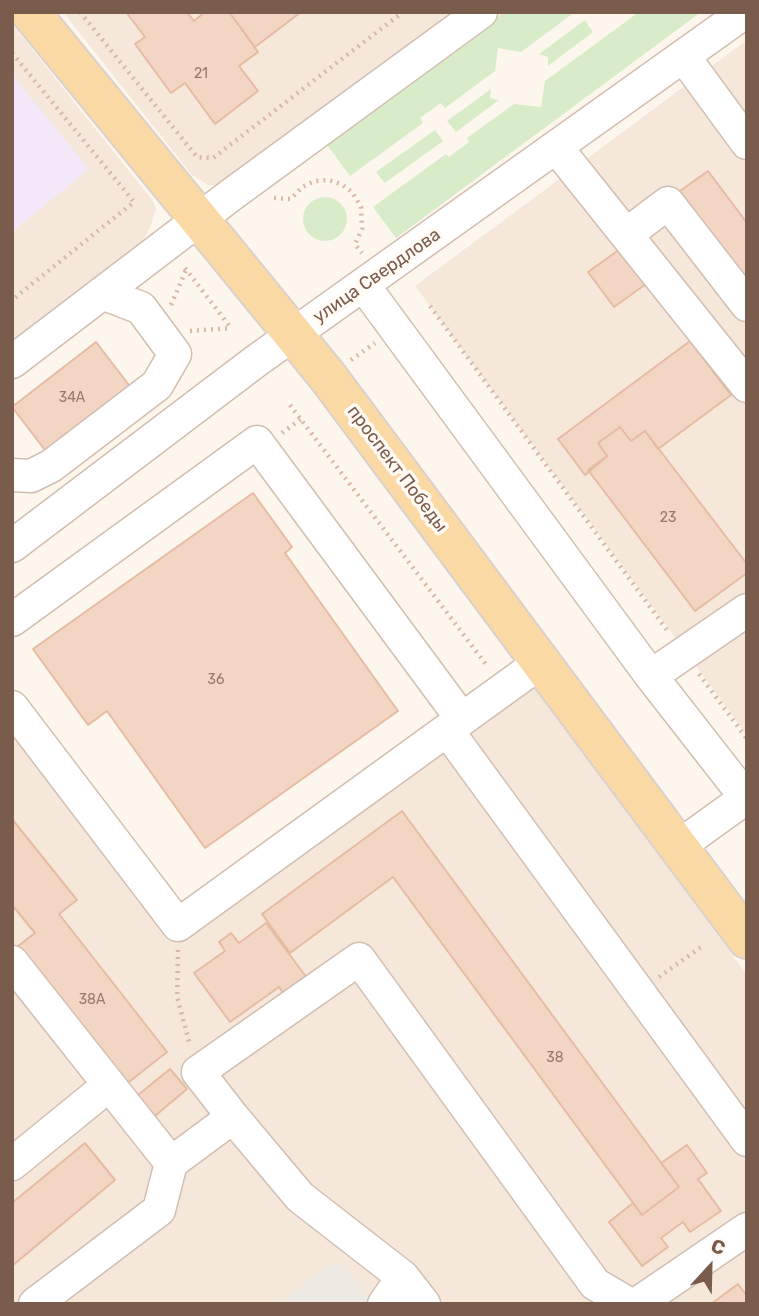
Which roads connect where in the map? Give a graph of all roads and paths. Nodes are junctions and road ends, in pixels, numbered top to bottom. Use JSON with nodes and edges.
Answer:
{"nodes":[{"id":1,"x":30,"y":12,"type":"edge"},
{"id":2,"x":80,"y":12,"type":"edge"},
{"id":3,"x":403,"y":12,"type":"edge"},
{"id":4,"x":481,"y":12,"type":"edge"},
{"id":5,"x":745,"y":12,"type":"edge"},
{"id":6,"x":12,"y":53,"type":"edge"},
{"id":7,"x":684,"y":58,"type":"junction"},
{"id":8,"x":747,"y":143,"type":"edge"},
{"id":9,"x":556,"y":147,"type":"junction"},
{"id":10,"x":270,"y":198,"type":"dead end"},
{"id":11,"x":198,"y":219,"type":"junction"},
{"id":12,"x":627,"y":234,"type":"junction"},
{"id":13,"x":181,"y":263,"type":"dead end"},
{"id":14,"x":364,"y":271,"type":"junction"},
{"id":15,"x":102,"y":293,"type":"junction"},
{"id":16,"x":12,"y":300,"type":"edge"},
{"id":17,"x":747,"y":305,"type":"edge"},
{"id":18,"x":430,"y":306,"type":"dead end"},
{"id":19,"x":150,"y":320,"type":"junction"},
{"id":20,"x":294,"y":335,"type":"junction"},
{"id":21,"x":376,"y":343,"type":"dead end"},
{"id":22,"x":12,"y":362,"type":"edge"},
{"id":23,"x":345,"y":365,"type":"dead end"},
{"id":24,"x":747,"y":386,"type":"edge"},
{"id":25,"x":290,"y":405,"type":"dead end"},
{"id":26,"x":12,"y":475,"type":"edge"},
{"id":27,"x":12,"y":546,"type":"edge"},
{"id":28,"x":747,"y":610,"type":"edge"},
{"id":29,"x":12,"y":620,"type":"edge"},
{"id":30,"x":684,"y":653,"type":"junction"},
{"id":31,"x":541,"y":662,"type":"junction"},
{"id":32,"x":651,"y":676,"type":"junction"},
{"id":33,"x":504,"y":688,"type":"junction"},
{"id":34,"x":12,"y":707,"type":"edge"},
{"id":35,"x":454,"y":724,"type":"junction"},
{"id":36,"x":747,"y":739,"type":"edge"},
{"id":37,"x":746,"y":798,"type":"edge"},
{"id":38,"x":679,"y":846,"type":"junction"},
{"id":39,"x":178,"y":925,"type":"junction"},
{"id":40,"x":747,"y":939,"type":"edge"},
{"id":41,"x":701,"y":947,"type":"dead end"},
{"id":42,"x":12,"y":962,"type":"edge"},
{"id":43,"x":639,"y":993,"type":"junction"},
{"id":44,"x":198,"y":1072,"type":"junction"},
{"id":45,"x":109,"y":1085,"type":"junction"},
{"id":46,"x":233,"y":1117,"type":"junction"},
{"id":47,"x":747,"y":1140,"type":"edge"},
{"id":48,"x":171,"y":1163,"type":"junction"},
{"id":49,"x":12,"y":1164,"type":"edge"},
{"id":50,"x":747,"y":1228,"type":"edge"},
{"id":51,"x":403,"y":1277,"type":"junction"},
{"id":52,"x":35,"y":1304,"type":"edge"},
{"id":53,"x":384,"y":1304,"type":"edge"},
{"id":54,"x":424,"y":1304,"type":"edge"},
{"id":55,"x":629,"y":1304,"type":"edge"},
{"id":56,"x":637,"y":1304,"type":"edge"}],
"edges":[{"from":1,"to":11,"type":"main road","name":"проспект Победы"},
{"from":2,"to":3,"type":"path"},
{"from":4,"to":11,"type":"street"},
{"from":5,"to":7,"type":"street","name":"улица Свердлова"},
{"from":6,"to":16,"type":"path"},
{"from":7,"to":8,"type":"street"},
{"from":7,"to":9,"type":"street","name":"улица Свердлова"},
{"from":9,"to":12,"type":"street"},
{"from":9,"to":14,"type":"street","name":"улица Свердлова"},
{"from":10,"to":14,"type":"path"},
{"from":11,"to":15,"type":"street"},
{"from":11,"to":20,"type":"main road","name":"проспект Победы"},
{"from":12,"to":17,"type":"street"},
{"from":12,"to":24,"type":"street"},
{"from":13,"to":19,"type":"path"},
{"from":14,"to":20,"type":"street","name":"улица Свердлова"},
{"from":14,"to":32,"type":"street"},
{"from":15,"to":19,"type":"street"},
{"from":15,"to":22,"type":"street"},
{"from":18,"to":30,"type":"path"},
{"from":19,"to":26,"type":"street"},
{"from":20,"to":27,"type":"street","name":"улица Свердлова"},
{"from":20,"to":31,"type":"main road","name":"проспект Победы"},
{"from":21,"to":23,"type":"path"},
{"from":25,"to":33,"type":"path"},
{"from":28,"to":30,"type":"street"},
{"from":29,"to":35,"type":"street"},
{"from":30,"to":32,"type":"street"},
{"from":30,"to":36,"type":"path"},
{"from":31,"to":33,"type":"street"},
{"from":31,"to":38,"type":"main road","name":"проспект Победы"},
{"from":32,"to":37,"type":"street"},
{"from":33,"to":35,"type":"street"},
{"from":34,"to":39,"type":"street"},
{"from":35,"to":39,"type":"street"},
{"from":35,"to":43,"type":"street"},
{"from":37,"to":38,"type":"street"},
{"from":38,"to":40,"type":"main road","name":"проспект Победы"},
{"from":39,"to":44,"type":"path"},
{"from":41,"to":43,"type":"path"},
{"from":42,"to":45,"type":"street"},
{"from":43,"to":47,"type":"street"},
{"from":44,"to":46,"type":"street"},
{"from":44,"to":55,"type":"street"},
{"from":45,"to":48,"type":"street"},
{"from":45,"to":49,"type":"street"},
{"from":46,"to":48,"type":"street"},
{"from":46,"to":51,"type":"street"},
{"from":48,"to":52,"type":"street"},
{"from":50,"to":56,"type":"street"},
{"from":51,"to":53,"type":"street"},
{"from":51,"to":54,"type":"street"}]}
